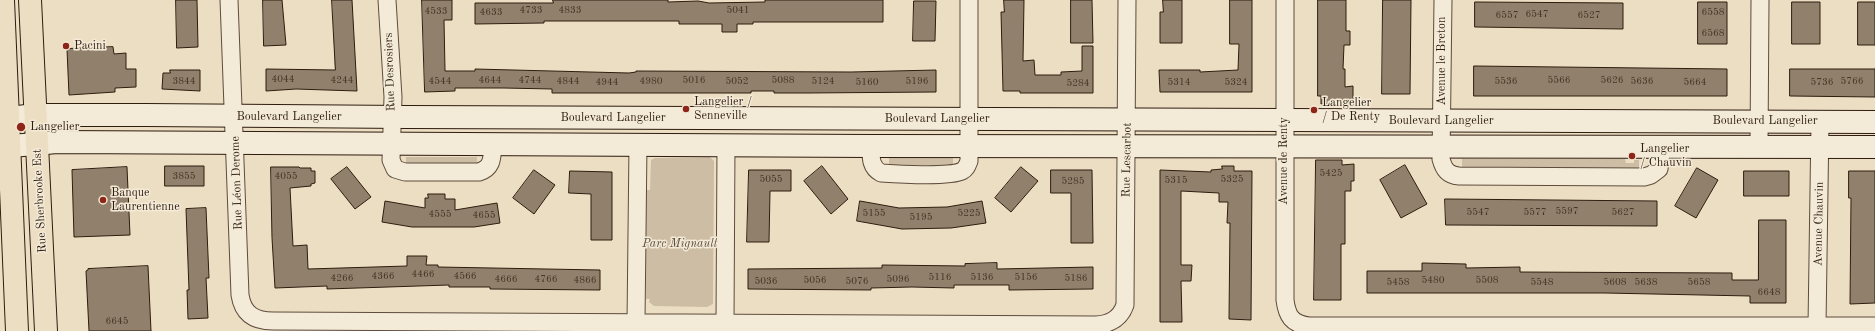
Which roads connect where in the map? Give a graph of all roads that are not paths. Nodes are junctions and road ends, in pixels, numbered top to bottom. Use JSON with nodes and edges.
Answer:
{"nodes":[{"id":1,"x":3,"y":0,"type":"edge"},
{"id":2,"x":30,"y":0,"type":"edge"},
{"id":3,"x":229,"y":0,"type":"edge"},
{"id":4,"x":387,"y":0,"type":"edge"},
{"id":5,"x":970,"y":0,"type":"edge"},
{"id":6,"x":1128,"y":0,"type":"edge"},
{"id":7,"x":1285,"y":0,"type":"edge"},
{"id":8,"x":1442,"y":0,"type":"edge"},
{"id":9,"x":1760,"y":0,"type":"edge"},
{"id":10,"x":35,"y":115,"type":"junction"},
{"id":11,"x":234,"y":116,"type":"junction"},
{"id":12,"x":392,"y":117,"type":"junction"},
{"id":13,"x":4,"y":118,"type":"edge"},
{"id":14,"x":968,"y":120,"type":"junction"},
{"id":15,"x":1127,"y":120,"type":"junction"},
{"id":16,"x":1284,"y":120,"type":"junction"},
{"id":17,"x":1442,"y":121,"type":"junction"},
{"id":18,"x":1759,"y":121,"type":"junction"},
{"id":19,"x":1820,"y":122,"type":"junction"},
{"id":20,"x":1875,"y":122,"type":"edge"},
{"id":21,"x":38,"y":143,"type":"junction"},
{"id":22,"x":236,"y":143,"type":"junction"},
{"id":23,"x":391,"y":144,"type":"junction"},
{"id":24,"x":638,"y":144,"type":"junction"},
{"id":25,"x":726,"y":145,"type":"junction"},
{"id":26,"x":969,"y":145,"type":"junction"},
{"id":27,"x":1127,"y":145,"type":"junction"},
{"id":28,"x":1284,"y":145,"type":"junction"},
{"id":29,"x":1441,"y":146,"type":"junction"},
{"id":30,"x":1662,"y":146,"type":"junction"},
{"id":31,"x":1758,"y":146,"type":"junction"},
{"id":32,"x":1819,"y":146,"type":"junction"},
{"id":33,"x":4,"y":147,"type":"edge"},
{"id":34,"x":1875,"y":147,"type":"edge"},
{"id":35,"x":636,"y":322,"type":"junction"},
{"id":36,"x":725,"y":322,"type":"junction"},
{"id":37,"x":1818,"y":326,"type":"junction"},
{"id":38,"x":1875,"y":326,"type":"edge"},
{"id":39,"x":17,"y":331,"type":"edge"},
{"id":40,"x":46,"y":331,"type":"edge"}],
"edges":[{"from":1,"to":13,"type":"main road"},
{"from":2,"to":10,"type":"main road","name":"Rue Sherbrooke Est"},
{"from":3,"to":11,"type":"street","name":"Rue Léon Derome"},
{"from":4,"to":12,"type":"street","name":"Rue Desrosiers"},
{"from":5,"to":14,"type":"street"},
{"from":6,"to":15,"type":"street","name":"Rue Lescarbot"},
{"from":7,"to":16,"type":"street","name":"Avenue de Renty"},
{"from":8,"to":17,"type":"street","name":"Avenue le Breton"},
{"from":9,"to":18,"type":"street"},
{"from":10,"to":11,"type":"main road","name":"Boulevard Langelier"},
{"from":10,"to":13,"type":"main road","name":"Boulevard Langelier"},
{"from":10,"to":21,"type":"main road","name":"Rue Sherbrooke Est"},
{"from":11,"to":12,"type":"main road","name":"Boulevard Langelier"},
{"from":11,"to":22,"type":"street","name":"Rue Léon Derome"},
{"from":12,"to":14,"type":"main road","name":"Boulevard Langelier"},
{"from":12,"to":23,"type":"street","name":"Rue Desrosiers"},
{"from":13,"to":33,"type":"main road"},
{"from":14,"to":15,"type":"main road","name":"Boulevard Langelier"},
{"from":14,"to":26,"type":"street"},
{"from":15,"to":16,"type":"main road","name":"Boulevard Langelier"},
{"from":15,"to":27,"type":"street","name":"Rue Lescarbot"},
{"from":16,"to":17,"type":"main road","name":"Boulevard Langelier"},
{"from":16,"to":28,"type":"street","name":"Avenue de Renty"},
{"from":17,"to":18,"type":"main road","name":"Boulevard Langelier"},
{"from":17,"to":29,"type":"street","name":"Avenue le Breton"},
{"from":18,"to":19,"type":"main road","name":"Boulevard Langelier"},
{"from":18,"to":31,"type":"street"},
{"from":19,"to":20,"type":"main road","name":"Boulevard Langelier"},
{"from":19,"to":32,"type":"street","name":"Avenue Chauvin"},
{"from":21,"to":22,"type":"main road","name":"Boulevard Langelier"},
{"from":21,"to":33,"type":"main road","name":"Boulevard Langelier"},
{"from":21,"to":40,"type":"main road","name":"Rue Sherbrooke Est"},
{"from":22,"to":23,"type":"main road","name":"Boulevard Langelier"},
{"from":22,"to":35,"type":"street","name":"Rue Léon Derome"},
{"from":23,"to":24,"type":"main road","name":"Boulevard Langelier"},
{"from":24,"to":25,"type":"main road","name":"Boulevard Langelier"},
{"from":24,"to":35,"type":"street"},
{"from":25,"to":26,"type":"main road","name":"Boulevard Langelier"},
{"from":25,"to":36,"type":"street"},
{"from":26,"to":27,"type":"main road","name":"Boulevard Langelier"},
{"from":27,"to":28,"type":"main road","name":"Boulevard Langelier"},
{"from":27,"to":36,"type":"street","name":"Rue Lescarbot"},
{"from":28,"to":29,"type":"main road","name":"Boulevard Langelier"},
{"from":28,"to":37,"type":"street","name":"Avenue de Renty"},
{"from":29,"to":30,"type":"main road","name":"Boulevard Langelier"},
{"from":29,"to":30,"type":"street","name":"Boulevard Langelier"},
{"from":30,"to":31,"type":"main road","name":"Boulevard Langelier"},
{"from":31,"to":32,"type":"main road","name":"Boulevard Langelier"},
{"from":32,"to":34,"type":"main road","name":"Boulevard Langelier"},
{"from":32,"to":37,"type":"street","name":"Avenue Chauvin"},
{"from":33,"to":39,"type":"main road"},
{"from":35,"to":36,"type":"street"},
{"from":37,"to":38,"type":"street"}]}
